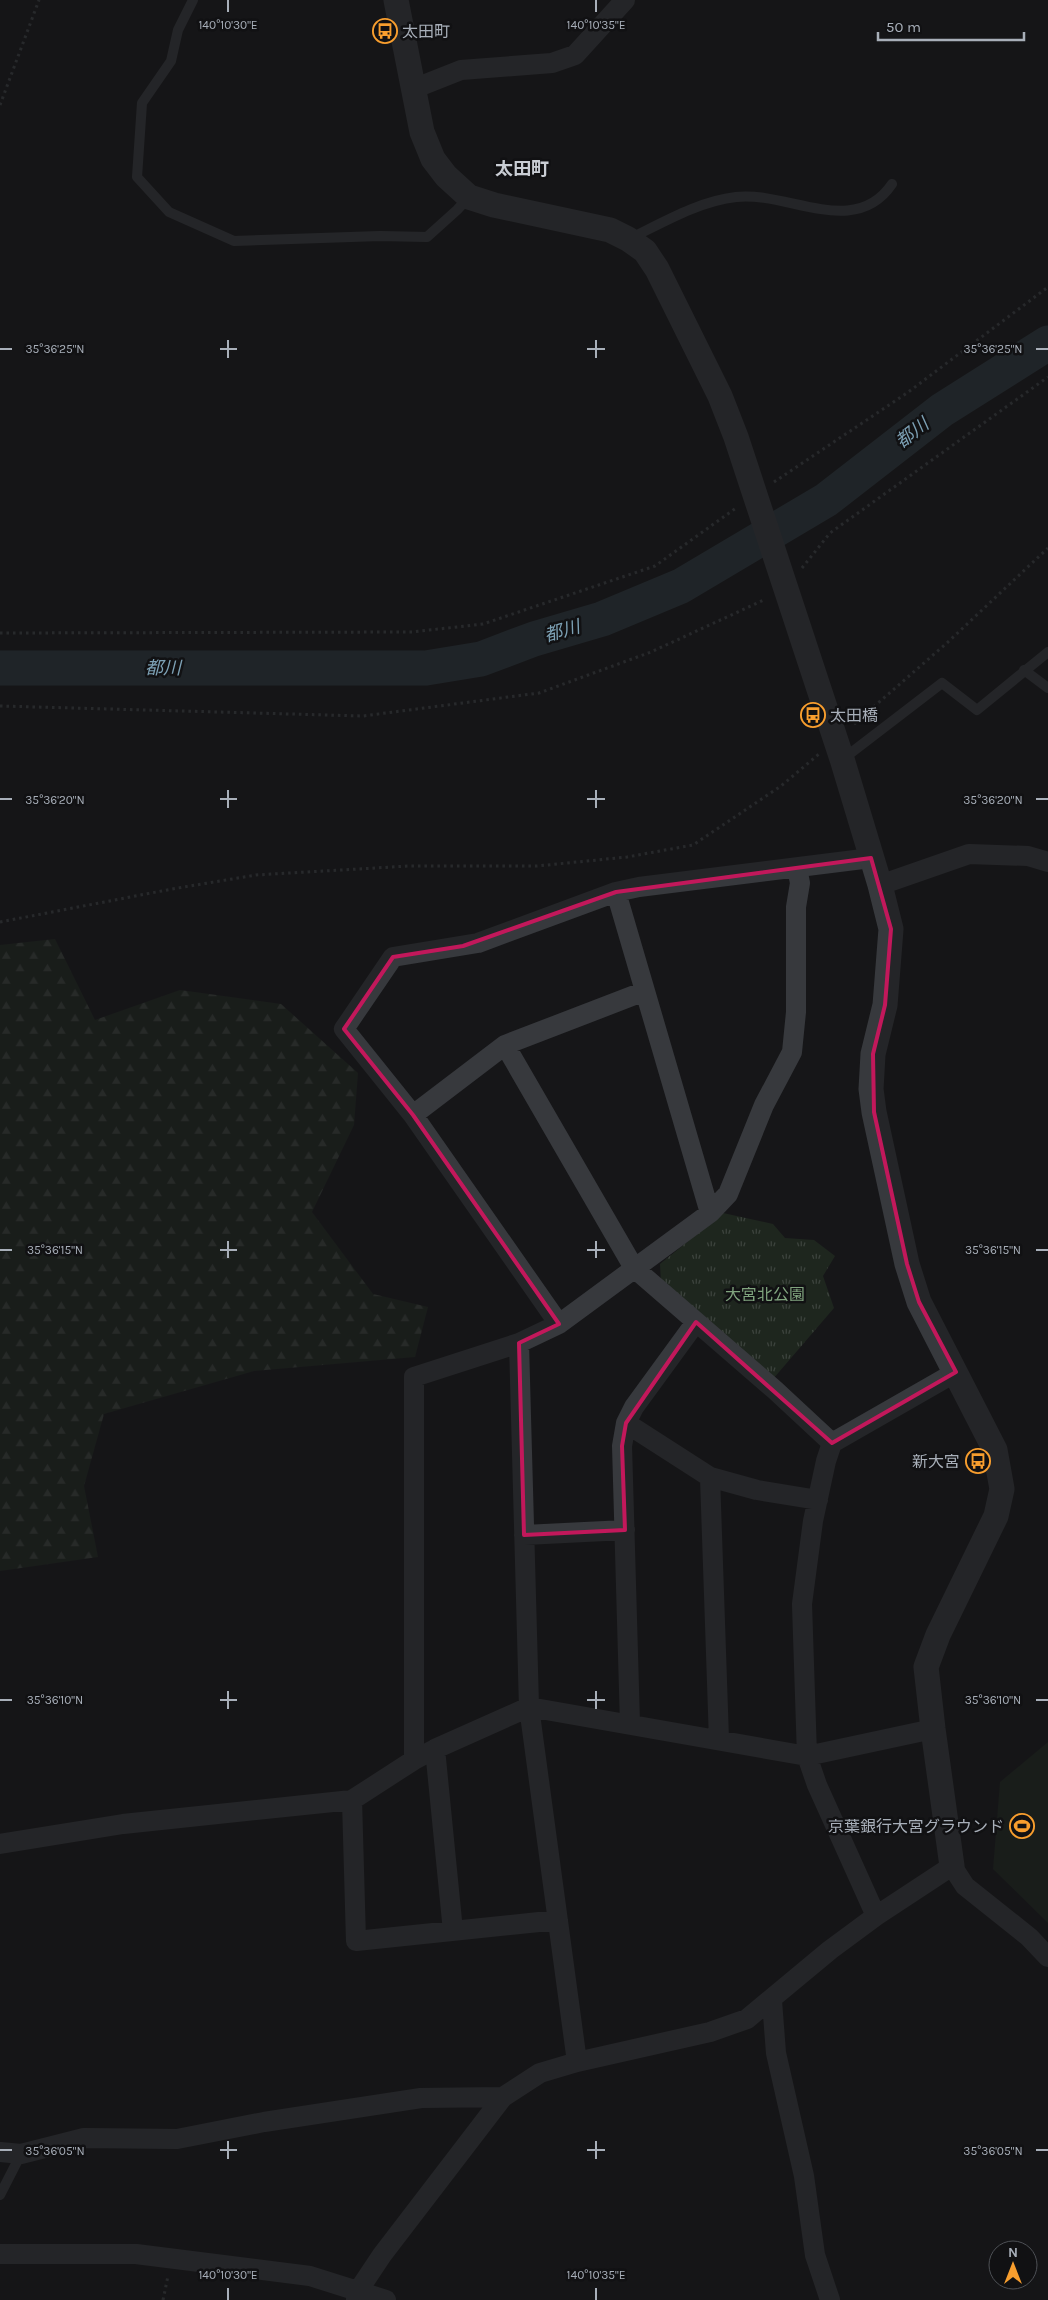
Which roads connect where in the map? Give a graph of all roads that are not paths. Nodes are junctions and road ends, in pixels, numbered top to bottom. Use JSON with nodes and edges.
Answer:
{"nodes":[{"id":1,"x":193,"y":0,"type":"edge"},
{"id":2,"x":396,"y":0,"type":"edge"},
{"id":3,"x":626,"y":0,"type":"edge"},
{"id":4,"x":413,"y":89,"type":"junction"},
{"id":5,"x":892,"y":184,"type":"dead end"},
{"id":6,"x":469,"y":197,"type":"junction"},
{"id":7,"x":628,"y":239,"type":"junction"},
{"id":8,"x":1048,"y":652,"type":"edge"},
{"id":9,"x":1024,"y":670,"type":"junction"},
{"id":10,"x":1048,"y":688,"type":"edge"},
{"id":11,"x":838,"y":750,"type":"junction"},
{"id":12,"x":871,"y":858,"type":"junction"},
{"id":13,"x":1048,"y":862,"type":"edge"},
{"id":14,"x":798,"y":868,"type":"junction"},
{"id":15,"x":880,"y":885,"type":"junction"},
{"id":16,"x":616,"y":892,"type":"junction"},
{"id":17,"x":645,"y":991,"type":"junction"},
{"id":18,"x":505,"y":1045,"type":"junction"},
{"id":19,"x":413,"y":1114,"type":"junction"},
{"id":20,"x":710,"y":1213,"type":"junction"},
{"id":21,"x":634,"y":1268,"type":"junction"},
{"id":22,"x":696,"y":1322,"type":"junction"},
{"id":23,"x":560,"y":1324,"type":"junction"},
{"id":24,"x":519,"y":1343,"type":"junction"},
{"id":25,"x":956,"y":1372,"type":"junction"},
{"id":26,"x":626,"y":1423,"type":"junction"},
{"id":27,"x":832,"y":1443,"type":"junction"},
{"id":28,"x":710,"y":1477,"type":"junction"},
{"id":29,"x":818,"y":1500,"type":"junction"},
{"id":30,"x":625,"y":1530,"type":"junction"},
{"id":31,"x":524,"y":1535,"type":"junction"},
{"id":32,"x":529,"y":1707,"type":"junction"},
{"id":33,"x":630,"y":1724,"type":"junction"},
{"id":34,"x":932,"y":1729,"type":"junction"},
{"id":35,"x":719,"y":1740,"type":"junction"},
{"id":36,"x":435,"y":1749,"type":"junction"},
{"id":37,"x":806,"y":1756,"type":"junction"},
{"id":38,"x":414,"y":1760,"type":"junction"},
{"id":39,"x":352,"y":1800,"type":"junction"},
{"id":40,"x":0,"y":1844,"type":"edge"},
{"id":41,"x":952,"y":1866,"type":"junction"},
{"id":42,"x":876,"y":1916,"type":"junction"},
{"id":43,"x":558,"y":1920,"type":"junction"},
{"id":44,"x":453,"y":1931,"type":"junction"},
{"id":45,"x":1048,"y":1957,"type":"edge"},
{"id":46,"x":772,"y":2001,"type":"junction"},
{"id":47,"x":578,"y":2062,"type":"junction"},
{"id":48,"x":503,"y":2097,"type":"junction"},
{"id":49,"x":0,"y":2152,"type":"edge"},
{"id":50,"x":21,"y":2154,"type":"junction"},
{"id":51,"x":0,"y":2195,"type":"edge"},
{"id":52,"x":0,"y":2254,"type":"edge"},
{"id":53,"x":357,"y":2295,"type":"edge"},
{"id":54,"x":386,"y":2300,"type":"edge"},
{"id":55,"x":830,"y":2300,"type":"edge"}],
"edges":[{"from":1,"to":6,"type":"lane"},
{"from":2,"to":4,"type":"street"},
{"from":3,"to":4,"type":"street"},
{"from":4,"to":6,"type":"street"},
{"from":5,"to":7,"type":"lane"},
{"from":6,"to":7,"type":"street"},
{"from":7,"to":11,"type":"street"},
{"from":8,"to":9,"type":"lane"},
{"from":9,"to":10,"type":"lane"},
{"from":9,"to":11,"type":"lane"},
{"from":11,"to":12,"type":"street"},
{"from":12,"to":14,"type":"street"},
{"from":12,"to":15,"type":"street"},
{"from":13,"to":15,"type":"street"},
{"from":14,"to":16,"type":"street"},
{"from":14,"to":20,"type":"street"},
{"from":15,"to":25,"type":"street"},
{"from":16,"to":17,"type":"street"},
{"from":16,"to":19,"type":"street"},
{"from":17,"to":18,"type":"street"},
{"from":17,"to":20,"type":"street"},
{"from":18,"to":19,"type":"street"},
{"from":18,"to":21,"type":"street"},
{"from":19,"to":23,"type":"street"},
{"from":20,"to":21,"type":"street"},
{"from":21,"to":22,"type":"street"},
{"from":21,"to":23,"type":"street"},
{"from":22,"to":26,"type":"street"},
{"from":22,"to":27,"type":"street"},
{"from":23,"to":24,"type":"street"},
{"from":24,"to":31,"type":"street"},
{"from":24,"to":38,"type":"street"},
{"from":25,"to":27,"type":"street"},
{"from":25,"to":34,"type":"street"},
{"from":26,"to":28,"type":"street"},
{"from":26,"to":30,"type":"street"},
{"from":27,"to":29,"type":"street"},
{"from":28,"to":29,"type":"street"},
{"from":28,"to":35,"type":"street"},
{"from":29,"to":37,"type":"street"},
{"from":30,"to":31,"type":"street"},
{"from":30,"to":33,"type":"street"},
{"from":31,"to":32,"type":"street"},
{"from":32,"to":33,"type":"street"},
{"from":32,"to":36,"type":"street"},
{"from":32,"to":43,"type":"street"},
{"from":33,"to":35,"type":"street"},
{"from":34,"to":37,"type":"street"},
{"from":34,"to":41,"type":"street"},
{"from":35,"to":37,"type":"street"},
{"from":36,"to":38,"type":"street"},
{"from":36,"to":44,"type":"street"},
{"from":37,"to":42,"type":"street"},
{"from":38,"to":39,"type":"street"},
{"from":39,"to":40,"type":"street"},
{"from":39,"to":44,"type":"street"},
{"from":41,"to":42,"type":"street"},
{"from":41,"to":45,"type":"street"},
{"from":42,"to":46,"type":"street"},
{"from":43,"to":44,"type":"street"},
{"from":43,"to":47,"type":"street"},
{"from":46,"to":47,"type":"street"},
{"from":46,"to":55,"type":"street"},
{"from":47,"to":48,"type":"street"},
{"from":48,"to":50,"type":"street"},
{"from":48,"to":53,"type":"street"},
{"from":49,"to":50,"type":"street"},
{"from":50,"to":51,"type":"lane"},
{"from":52,"to":53,"type":"street"},
{"from":53,"to":54,"type":"street"}]}
